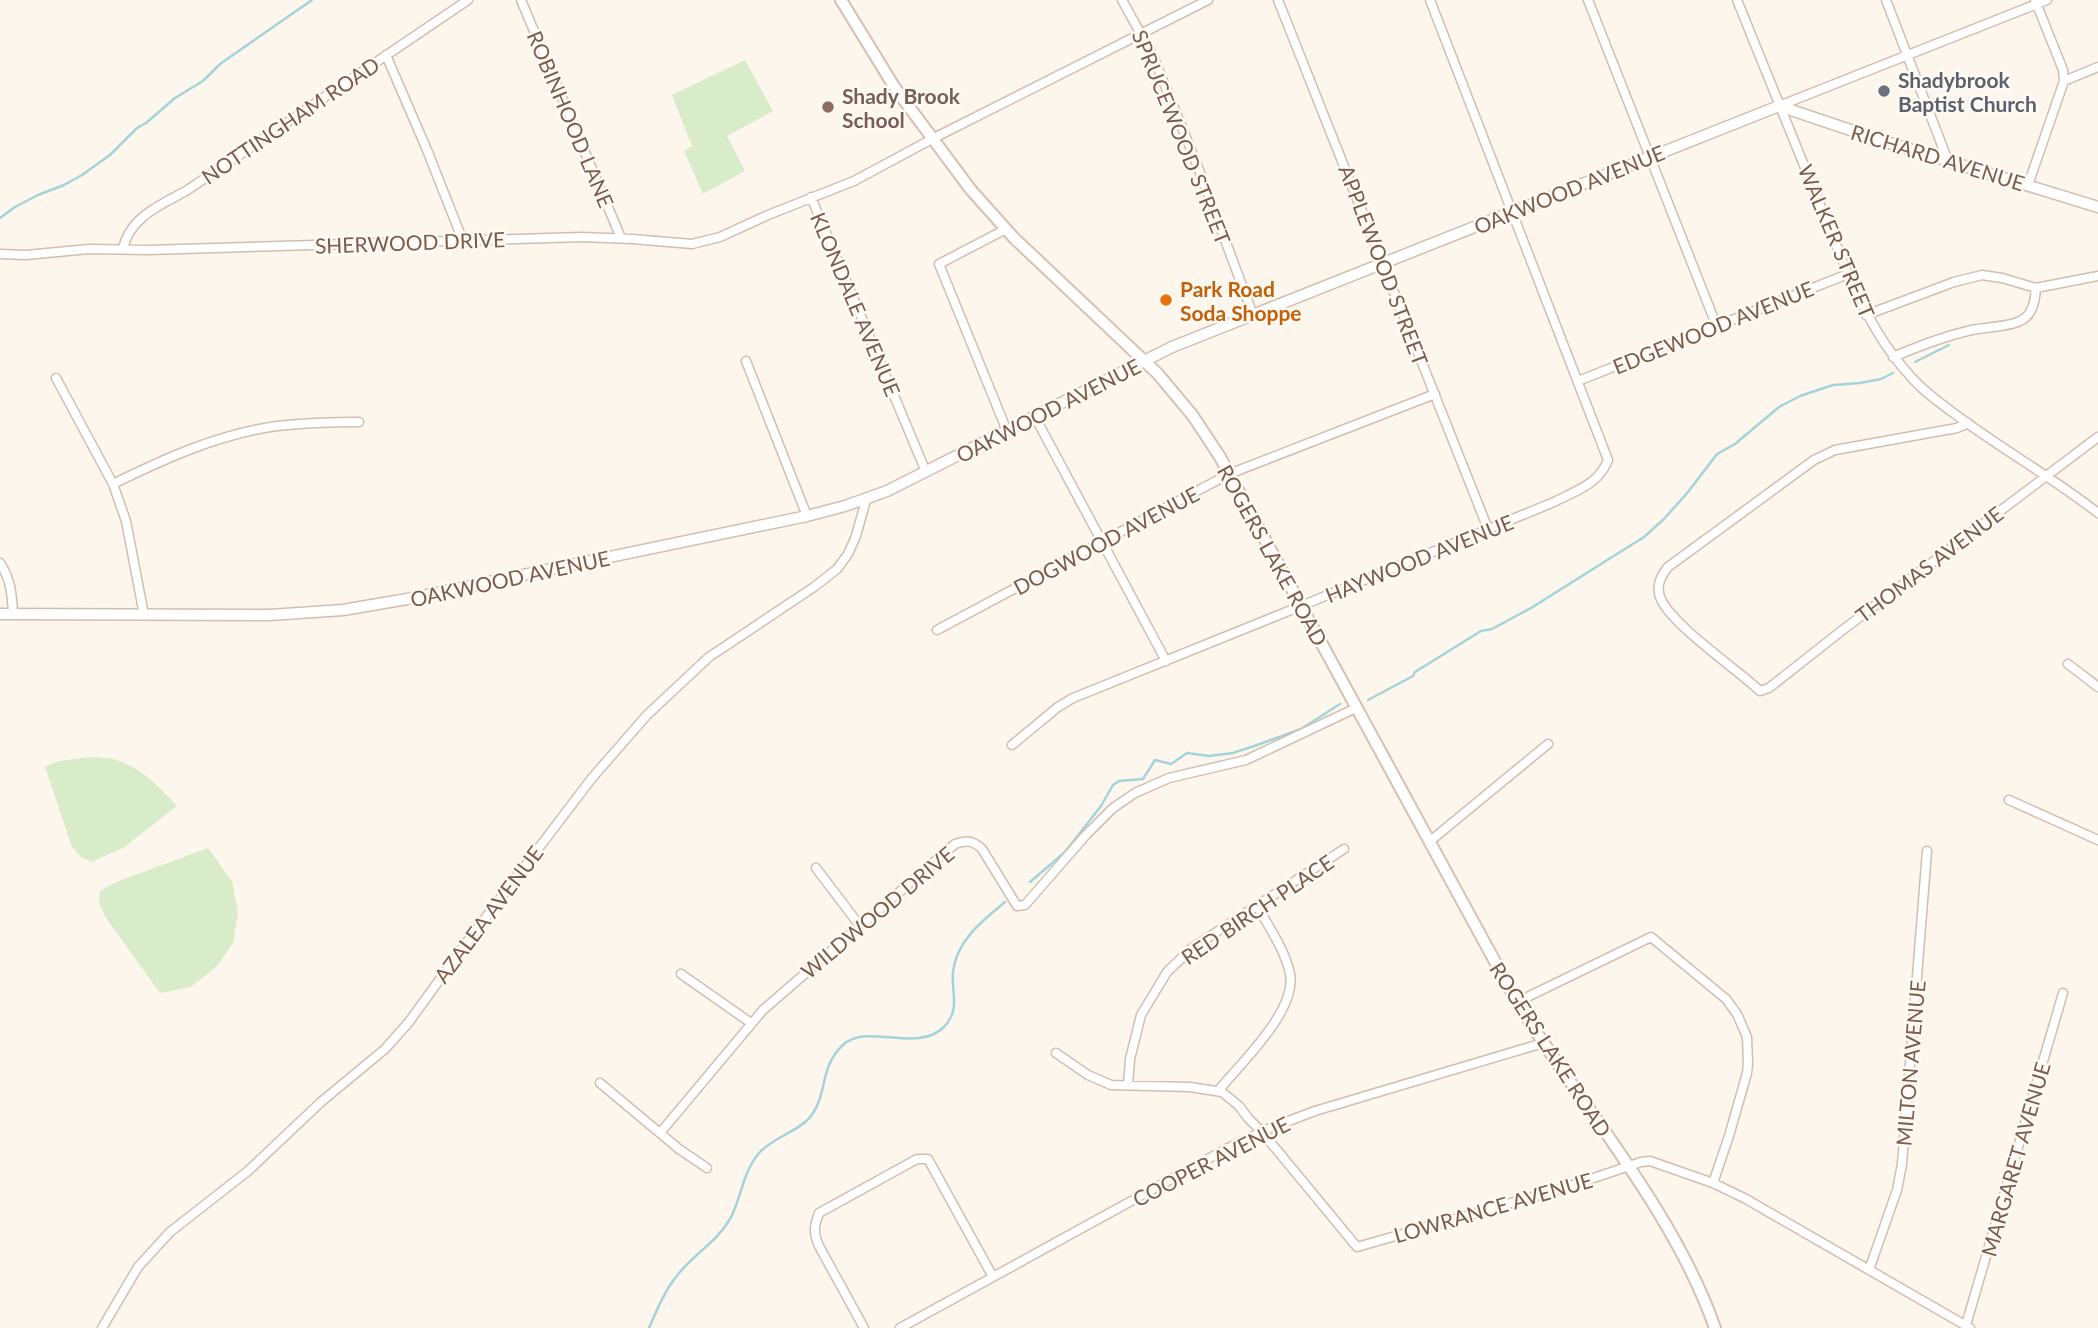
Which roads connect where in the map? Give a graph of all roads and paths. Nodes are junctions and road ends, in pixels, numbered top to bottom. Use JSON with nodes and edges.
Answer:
{"nodes":[{"id":1,"x":468,"y":0,"type":"edge"},
{"id":2,"x":521,"y":0,"type":"edge"},
{"id":3,"x":841,"y":0,"type":"edge"},
{"id":4,"x":1122,"y":0,"type":"edge"},
{"id":5,"x":1208,"y":0,"type":"edge"},
{"id":6,"x":1278,"y":0,"type":"edge"},
{"id":7,"x":1430,"y":0,"type":"edge"},
{"id":8,"x":1588,"y":0,"type":"edge"},
{"id":9,"x":1737,"y":0,"type":"edge"},
{"id":10,"x":1886,"y":0,"type":"edge"},
{"id":11,"x":2047,"y":0,"type":"edge"},
{"id":12,"x":2036,"y":2,"type":"edge"},
{"id":13,"x":1142,"y":33,"type":"junction"},
{"id":14,"x":386,"y":55,"type":"junction"},
{"id":15,"x":1907,"y":55,"type":"junction"},
{"id":16,"x":2098,"y":67,"type":"edge"},
{"id":17,"x":2064,"y":81,"type":"junction"},
{"id":18,"x":1779,"y":106,"type":"junction"},
{"id":19,"x":932,"y":139,"type":"junction"},
{"id":20,"x":1650,"y":157,"type":"junction"},
{"id":21,"x":1948,"y":161,"type":"junction"},
{"id":22,"x":2028,"y":185,"type":"junction"},
{"id":23,"x":811,"y":197,"type":"junction"},
{"id":24,"x":2098,"y":207,"type":"edge"},
{"id":25,"x":1513,"y":211,"type":"junction"},
{"id":26,"x":1006,"y":229,"type":"junction"},
{"id":27,"x":621,"y":238,"type":"junction"},
{"id":28,"x":463,"y":241,"type":"junction"},
{"id":29,"x":123,"y":250,"type":"junction"},
{"id":30,"x":0,"y":254,"type":"edge"},
{"id":31,"x":1383,"y":263,"type":"junction"},
{"id":32,"x":1848,"y":274,"type":"junction"},
{"id":33,"x":2098,"y":276,"type":"edge"},
{"id":34,"x":2036,"y":288,"type":"junction"},
{"id":35,"x":1253,"y":315,"type":"junction"},
{"id":36,"x":1866,"y":315,"type":"junction"},
{"id":37,"x":1717,"y":327,"type":"junction"},
{"id":38,"x":1893,"y":357,"type":"junction"},
{"id":39,"x":746,"y":361,"type":"dead end"},
{"id":40,"x":1145,"y":361,"type":"junction"},
{"id":41,"x":57,"y":378,"type":"dead end"},
{"id":42,"x":1578,"y":381,"type":"junction"},
{"id":43,"x":1435,"y":394,"type":"junction"},
{"id":44,"x":1035,"y":417,"type":"junction"},
{"id":45,"x":359,"y":422,"type":"dead end"},
{"id":46,"x":1968,"y":423,"type":"junction"},
{"id":47,"x":1007,"y":430,"type":"junction"},
{"id":48,"x":2098,"y":437,"type":"edge"},
{"id":49,"x":926,"y":472,"type":"junction"},
{"id":50,"x":1229,"y":474,"type":"junction"},
{"id":51,"x":2046,"y":475,"type":"junction"},
{"id":52,"x":113,"y":484,"type":"junction"},
{"id":53,"x":866,"y":500,"type":"junction"},
{"id":54,"x":2098,"y":513,"type":"edge"},
{"id":55,"x":807,"y":516,"type":"junction"},
{"id":56,"x":1489,"y":529,"type":"junction"},
{"id":57,"x":1102,"y":542,"type":"junction"},
{"id":58,"x":0,"y":564,"type":"edge"},
{"id":59,"x":1301,"y":606,"type":"junction"},
{"id":60,"x":0,"y":614,"type":"edge"},
{"id":61,"x":13,"y":614,"type":"junction"},
{"id":62,"x":144,"y":615,"type":"junction"},
{"id":63,"x":937,"y":630,"type":"dead end"},
{"id":64,"x":1166,"y":661,"type":"junction"},
{"id":65,"x":2068,"y":664,"type":"dead end"},
{"id":66,"x":2098,"y":687,"type":"edge"},
{"id":67,"x":1356,"y":708,"type":"junction"},
{"id":68,"x":1548,"y":744,"type":"dead end"},
{"id":69,"x":1012,"y":745,"type":"dead end"},
{"id":70,"x":2009,"y":800,"type":"dead end"},
{"id":71,"x":2098,"y":840,"type":"edge"},
{"id":72,"x":1429,"y":842,"type":"junction"},
{"id":73,"x":1344,"y":849,"type":"dead end"},
{"id":74,"x":1927,"y":850,"type":"dead end"},
{"id":75,"x":816,"y":869,"type":"dead end"},
{"id":76,"x":1256,"y":906,"type":"junction"},
{"id":77,"x":860,"y":926,"type":"junction"},
{"id":78,"x":681,"y":974,"type":"dead end"},
{"id":79,"x":2063,"y":993,"type":"dead end"},
{"id":80,"x":1517,"y":1002,"type":"junction"},
{"id":81,"x":751,"y":1023,"type":"junction"},
{"id":82,"x":1543,"y":1043,"type":"junction"},
{"id":83,"x":1056,"y":1053,"type":"dead end"},
{"id":84,"x":600,"y":1083,"type":"dead end"},
{"id":85,"x":1128,"y":1085,"type":"junction"},
{"id":86,"x":1217,"y":1091,"type":"junction"},
{"id":87,"x":1262,"y":1132,"type":"junction"},
{"id":88,"x":660,"y":1133,"type":"junction"},
{"id":89,"x":1628,"y":1166,"type":"junction"},
{"id":90,"x":707,"y":1168,"type":"dead end"},
{"id":91,"x":1713,"y":1183,"type":"junction"},
{"id":92,"x":1869,"y":1270,"type":"junction"},
{"id":93,"x":993,"y":1278,"type":"junction"},
{"id":94,"x":1968,"y":1327,"type":"edge"},
{"id":95,"x":102,"y":1328,"type":"edge"},
{"id":96,"x":864,"y":1328,"type":"edge"},
{"id":97,"x":901,"y":1328,"type":"edge"},
{"id":98,"x":1715,"y":1328,"type":"edge"}],
"edges":[{"from":1,"to":14,"type":"street","name":"NOTTINGHAM ROAD"},
{"from":2,"to":27,"type":"street","name":"ROBINHOOD LANE"},
{"from":3,"to":19,"type":"main road","name":"ROGERS LAKE ROAD"},
{"from":4,"to":13,"type":"street","name":"SPRUCEWOOD STREET"},
{"from":5,"to":13,"type":"street","name":"KLONDALE AVENUE"},
{"from":6,"to":31,"type":"street","name":"APPLEWOOD STREET"},
{"from":7,"to":25,"type":"street"},
{"from":8,"to":20,"type":"street"},
{"from":9,"to":18,"type":"street","name":"WALKER STREET"},
{"from":10,"to":15,"type":"street"},
{"from":11,"to":12,"type":"street","name":"OAKWOOD AVENUE"},
{"from":12,"to":15,"type":"street","name":"OAKWOOD AVENUE"},
{"from":12,"to":17,"type":"street"},
{"from":13,"to":19,"type":"street","name":"KLONDALE AVENUE"},
{"from":13,"to":35,"type":"street","name":"SPRUCEWOOD STREET"},
{"from":14,"to":28,"type":"street"},
{"from":14,"to":29,"type":"street","name":"NOTTINGHAM ROAD"},
{"from":15,"to":18,"type":"street","name":"OAKWOOD AVENUE"},
{"from":15,"to":21,"type":"street"},
{"from":16,"to":17,"type":"street"},
{"from":17,"to":22,"type":"street"},
{"from":18,"to":20,"type":"street","name":"OAKWOOD AVENUE"},
{"from":18,"to":21,"type":"street","name":"RICHARD AVENUE"},
{"from":18,"to":32,"type":"street","name":"WALKER STREET"},
{"from":19,"to":23,"type":"street","name":"KLONDALE AVENUE"},
{"from":19,"to":26,"type":"main road","name":"ROGERS LAKE ROAD"},
{"from":20,"to":25,"type":"street","name":"OAKWOOD AVENUE"},
{"from":20,"to":37,"type":"street"},
{"from":21,"to":22,"type":"street","name":"RICHARD AVENUE"},
{"from":22,"to":24,"type":"street","name":"RICHARD AVENUE"},
{"from":23,"to":27,"type":"street","name":"SHERWOOD DRIVE"},
{"from":23,"to":49,"type":"street","name":"KLONDALE AVENUE"},
{"from":25,"to":31,"type":"street","name":"OAKWOOD AVENUE"},
{"from":25,"to":42,"type":"street"},
{"from":26,"to":40,"type":"main road","name":"ROGERS LAKE ROAD"},
{"from":26,"to":47,"type":"street"},
{"from":27,"to":28,"type":"street","name":"SHERWOOD DRIVE"},
{"from":28,"to":29,"type":"street","name":"SHERWOOD DRIVE"},
{"from":29,"to":30,"type":"street","name":"SHERWOOD DRIVE"},
{"from":31,"to":35,"type":"street","name":"OAKWOOD AVENUE"},
{"from":31,"to":43,"type":"street","name":"APPLEWOOD STREET"},
{"from":32,"to":36,"type":"street","name":"WALKER STREET"},
{"from":32,"to":37,"type":"street","name":"EDGEWOOD AVENUE"},
{"from":33,"to":34,"type":"street"},
{"from":34,"to":36,"type":"street"},
{"from":34,"to":38,"type":"street"},
{"from":35,"to":40,"type":"street","name":"OAKWOOD AVENUE"},
{"from":36,"to":38,"type":"street","name":"WALKER STREET"},
{"from":37,"to":42,"type":"street","name":"EDGEWOOD AVENUE"},
{"from":38,"to":46,"type":"street","name":"WALKER STREET"},
{"from":39,"to":55,"type":"street"},
{"from":40,"to":44,"type":"street","name":"OAKWOOD AVENUE"},
{"from":40,"to":50,"type":"main road","name":"ROGERS LAKE ROAD"},
{"from":41,"to":52,"type":"street"},
{"from":42,"to":56,"type":"street","name":"HAYWOOD AVENUE"},
{"from":43,"to":50,"type":"street","name":"DOGWOOD AVENUE"},
{"from":43,"to":56,"type":"street","name":"APPLEWOOD STREET"},
{"from":44,"to":47,"type":"street","name":"OAKWOOD AVENUE"},
{"from":44,"to":57,"type":"street"},
{"from":45,"to":52,"type":"street"},
{"from":46,"to":51,"type":"street","name":"WALKER STREET"},
{"from":46,"to":51,"type":"street","name":"THOMAS AVENUE"},
{"from":47,"to":49,"type":"street","name":"OAKWOOD AVENUE"},
{"from":48,"to":51,"type":"street","name":"THOMAS AVENUE"},
{"from":49,"to":53,"type":"street","name":"OAKWOOD AVENUE"},
{"from":50,"to":57,"type":"street","name":"DOGWOOD AVENUE"},
{"from":50,"to":59,"type":"main road","name":"ROGERS LAKE ROAD"},
{"from":51,"to":54,"type":"street","name":"WALKER STREET"},
{"from":52,"to":62,"type":"street"},
{"from":53,"to":55,"type":"street","name":"OAKWOOD AVENUE"},
{"from":53,"to":95,"type":"street","name":"AZALEA AVENUE"},
{"from":55,"to":62,"type":"street","name":"OAKWOOD AVENUE"},
{"from":56,"to":59,"type":"street","name":"HAYWOOD AVENUE"},
{"from":57,"to":63,"type":"street","name":"DOGWOOD AVENUE"},
{"from":57,"to":64,"type":"street"},
{"from":58,"to":61,"type":"street"},
{"from":59,"to":64,"type":"street","name":"HAYWOOD AVENUE"},
{"from":59,"to":67,"type":"main road","name":"ROGERS LAKE ROAD"},
{"from":60,"to":61,"type":"street","name":"OAKWOOD AVENUE"},
{"from":61,"to":62,"type":"street","name":"OAKWOOD AVENUE"},
{"from":64,"to":69,"type":"street","name":"HAYWOOD AVENUE"},
{"from":65,"to":66,"type":"street"},
{"from":67,"to":72,"type":"main road","name":"ROGERS LAKE ROAD"},
{"from":67,"to":77,"type":"street","name":"WILDWOOD DRIVE"},
{"from":68,"to":72,"type":"street"},
{"from":70,"to":71,"type":"street"},
{"from":72,"to":80,"type":"main road","name":"ROGERS LAKE ROAD"},
{"from":73,"to":76,"type":"street","name":"RED BIRCH PLACE"},
{"from":74,"to":92,"type":"street","name":"MILTON AVENUE"},
{"from":75,"to":77,"type":"street"},
{"from":76,"to":85,"type":"street","name":"RED BIRCH PLACE"},
{"from":76,"to":86,"type":"street"},
{"from":77,"to":81,"type":"street","name":"WILDWOOD DRIVE"},
{"from":78,"to":81,"type":"street"},
{"from":79,"to":94,"type":"street","name":"MARGARET AVENUE"},
{"from":80,"to":82,"type":"main road","name":"ROGERS LAKE ROAD"},
{"from":80,"to":91,"type":"street"},
{"from":81,"to":88,"type":"street","name":"WILDWOOD DRIVE"},
{"from":82,"to":87,"type":"street","name":"COOPER AVENUE"},
{"from":82,"to":89,"type":"main road","name":"ROGERS LAKE ROAD"},
{"from":83,"to":85,"type":"street"},
{"from":84,"to":88,"type":"street"},
{"from":85,"to":86,"type":"street"},
{"from":86,"to":87,"type":"street"},
{"from":87,"to":89,"type":"street","name":"LOWRANCE AVENUE"},
{"from":87,"to":93,"type":"street","name":"COOPER AVENUE"},
{"from":88,"to":90,"type":"street"},
{"from":89,"to":91,"type":"street"},
{"from":89,"to":98,"type":"main road","name":"ROGERS LAKE ROAD"},
{"from":91,"to":92,"type":"street"},
{"from":92,"to":94,"type":"street"},
{"from":93,"to":96,"type":"street"},
{"from":93,"to":97,"type":"street","name":"COOPER AVENUE"}]}
